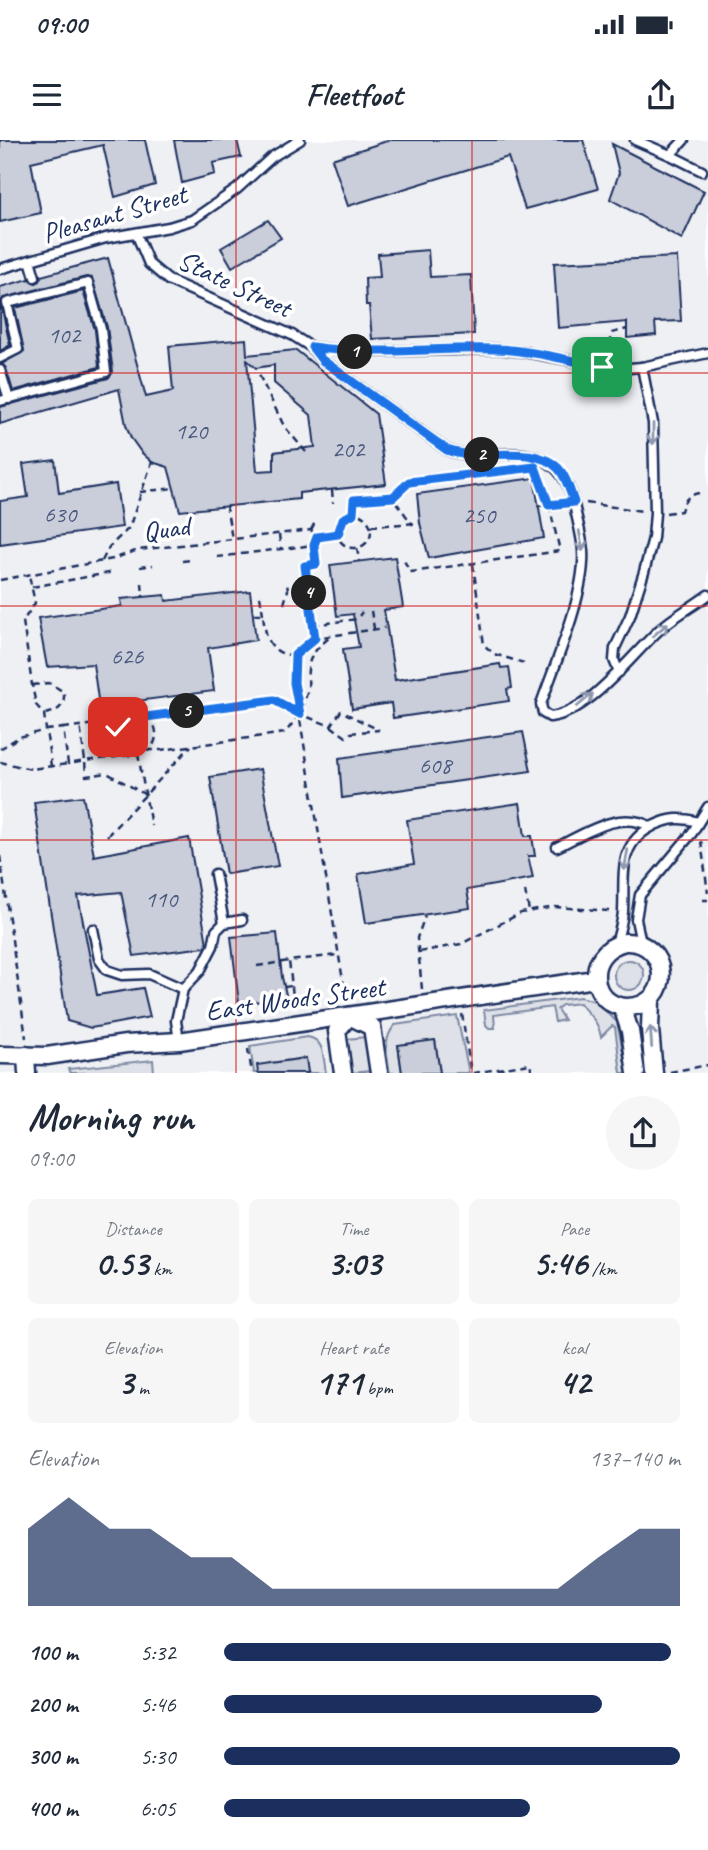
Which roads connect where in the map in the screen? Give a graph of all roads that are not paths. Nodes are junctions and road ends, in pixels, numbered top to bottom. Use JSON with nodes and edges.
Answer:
{"nodes":[{"id":1,"x":300,"y":140,"type":"edge"},
{"id":2,"x":635,"y":140,"type":"edge"},
{"id":3,"x":684,"y":140,"type":"edge"},
{"id":4,"x":670,"y":155,"type":"junction"},
{"id":5,"x":702,"y":171,"type":"dead end"},
{"id":6,"x":136,"y":233,"type":"junction"},
{"id":7,"x":30,"y":260,"type":"junction"},
{"id":8,"x":0,"y":269,"type":"edge"},
{"id":9,"x":35,"y":277,"type":"dead end"},
{"id":10,"x":312,"y":347,"type":"junction"},
{"id":11,"x":708,"y":353,"type":"edge"},
{"id":12,"x":0,"y":358,"type":"edge"},
{"id":13,"x":642,"y":367,"type":"junction"},
{"id":14,"x":0,"y":370,"type":"edge"},
{"id":15,"x":4,"y":400,"type":"edge"},
{"id":16,"x":708,"y":595,"type":"edge"},
{"id":17,"x":619,"y":672,"type":"junction"},
{"id":18,"x":708,"y":807,"type":"edge"},
{"id":19,"x":697,"y":825,"type":"junction"},
{"id":20,"x":651,"y":827,"type":"junction"},
{"id":21,"x":557,"y":847,"type":"dead end"},
{"id":22,"x":215,"y":874,"type":"dead end"},
{"id":23,"x":242,"y":920,"type":"dead end"},
{"id":24,"x":224,"y":923,"type":"junction"},
{"id":25,"x":93,"y":929,"type":"dead end"},
{"id":26,"x":641,"y":943,"type":"junction"},
{"id":27,"x":615,"y":944,"type":"junction"},
{"id":28,"x":595,"y":979,"type":"junction"},
{"id":29,"x":183,"y":989,"type":"junction"},
{"id":30,"x":651,"y":1000,"type":"junction"},
{"id":31,"x":622,"y":1007,"type":"junction"},
{"id":32,"x":349,"y":1016,"type":"junction"},
{"id":33,"x":179,"y":1041,"type":"junction"},
{"id":34,"x":0,"y":1055,"type":"edge"},
{"id":35,"x":26,"y":1055,"type":"junction"},
{"id":36,"x":27,"y":1073,"type":"edge"},
{"id":37,"x":344,"y":1073,"type":"edge"},
{"id":38,"x":379,"y":1073,"type":"edge"},
{"id":39,"x":636,"y":1073,"type":"edge"},
{"id":40,"x":654,"y":1073,"type":"edge"}],
"edges":[{"from":1,"to":6,"type":"lane","name":"Pleasant Street"},
{"from":2,"to":4,"type":"lane"},
{"from":3,"to":4,"type":"lane"},
{"from":4,"to":5,"type":"lane"},
{"from":6,"to":7,"type":"lane","name":"Pleasant Street"},
{"from":6,"to":10,"type":"lane","name":"State Street"},
{"from":7,"to":8,"type":"lane","name":"Pleasant Street"},
{"from":7,"to":9,"type":"lane"},
{"from":10,"to":13,"type":"lane","name":"State Street"},
{"from":10,"to":17,"type":"lane","one_way":true},
{"from":11,"to":13,"type":"lane","name":"State Street"},
{"from":12,"to":15,"type":"lane"},
{"from":13,"to":17,"type":"lane","one_way":true},
{"from":14,"to":15,"type":"lane"},
{"from":17,"to":16,"type":"lane","one_way":true},
{"from":18,"to":19,"type":"lane"},
{"from":19,"to":20,"type":"lane"},
{"from":19,"to":26,"type":"lane"},
{"from":20,"to":21,"type":"lane"},
{"from":20,"to":27,"type":"lane","one_way":true},
{"from":22,"to":24,"type":"lane"},
{"from":23,"to":24,"type":"lane"},
{"from":24,"to":29,"type":"lane"},
{"from":25,"to":29,"type":"lane"},
{"from":26,"to":27,"type":"street"},
{"from":26,"to":30,"type":"street"},
{"from":27,"to":28,"type":"street"},
{"from":28,"to":31,"type":"street"},
{"from":28,"to":32,"type":"street","name":"East Woods Street"},
{"from":29,"to":33,"type":"lane"},
{"from":30,"to":31,"type":"street"},
{"from":40,"to":30,"type":"street","one_way":true},
{"from":31,"to":39,"type":"street"},
{"from":32,"to":33,"type":"street","name":"East Woods Street"},
{"from":32,"to":37,"type":"street"},
{"from":32,"to":38,"type":"street"},
{"from":33,"to":35,"type":"street","name":"East Woods Street"},
{"from":34,"to":35,"type":"street","name":"East Woods Street"},
{"from":35,"to":36,"type":"street"}]}
